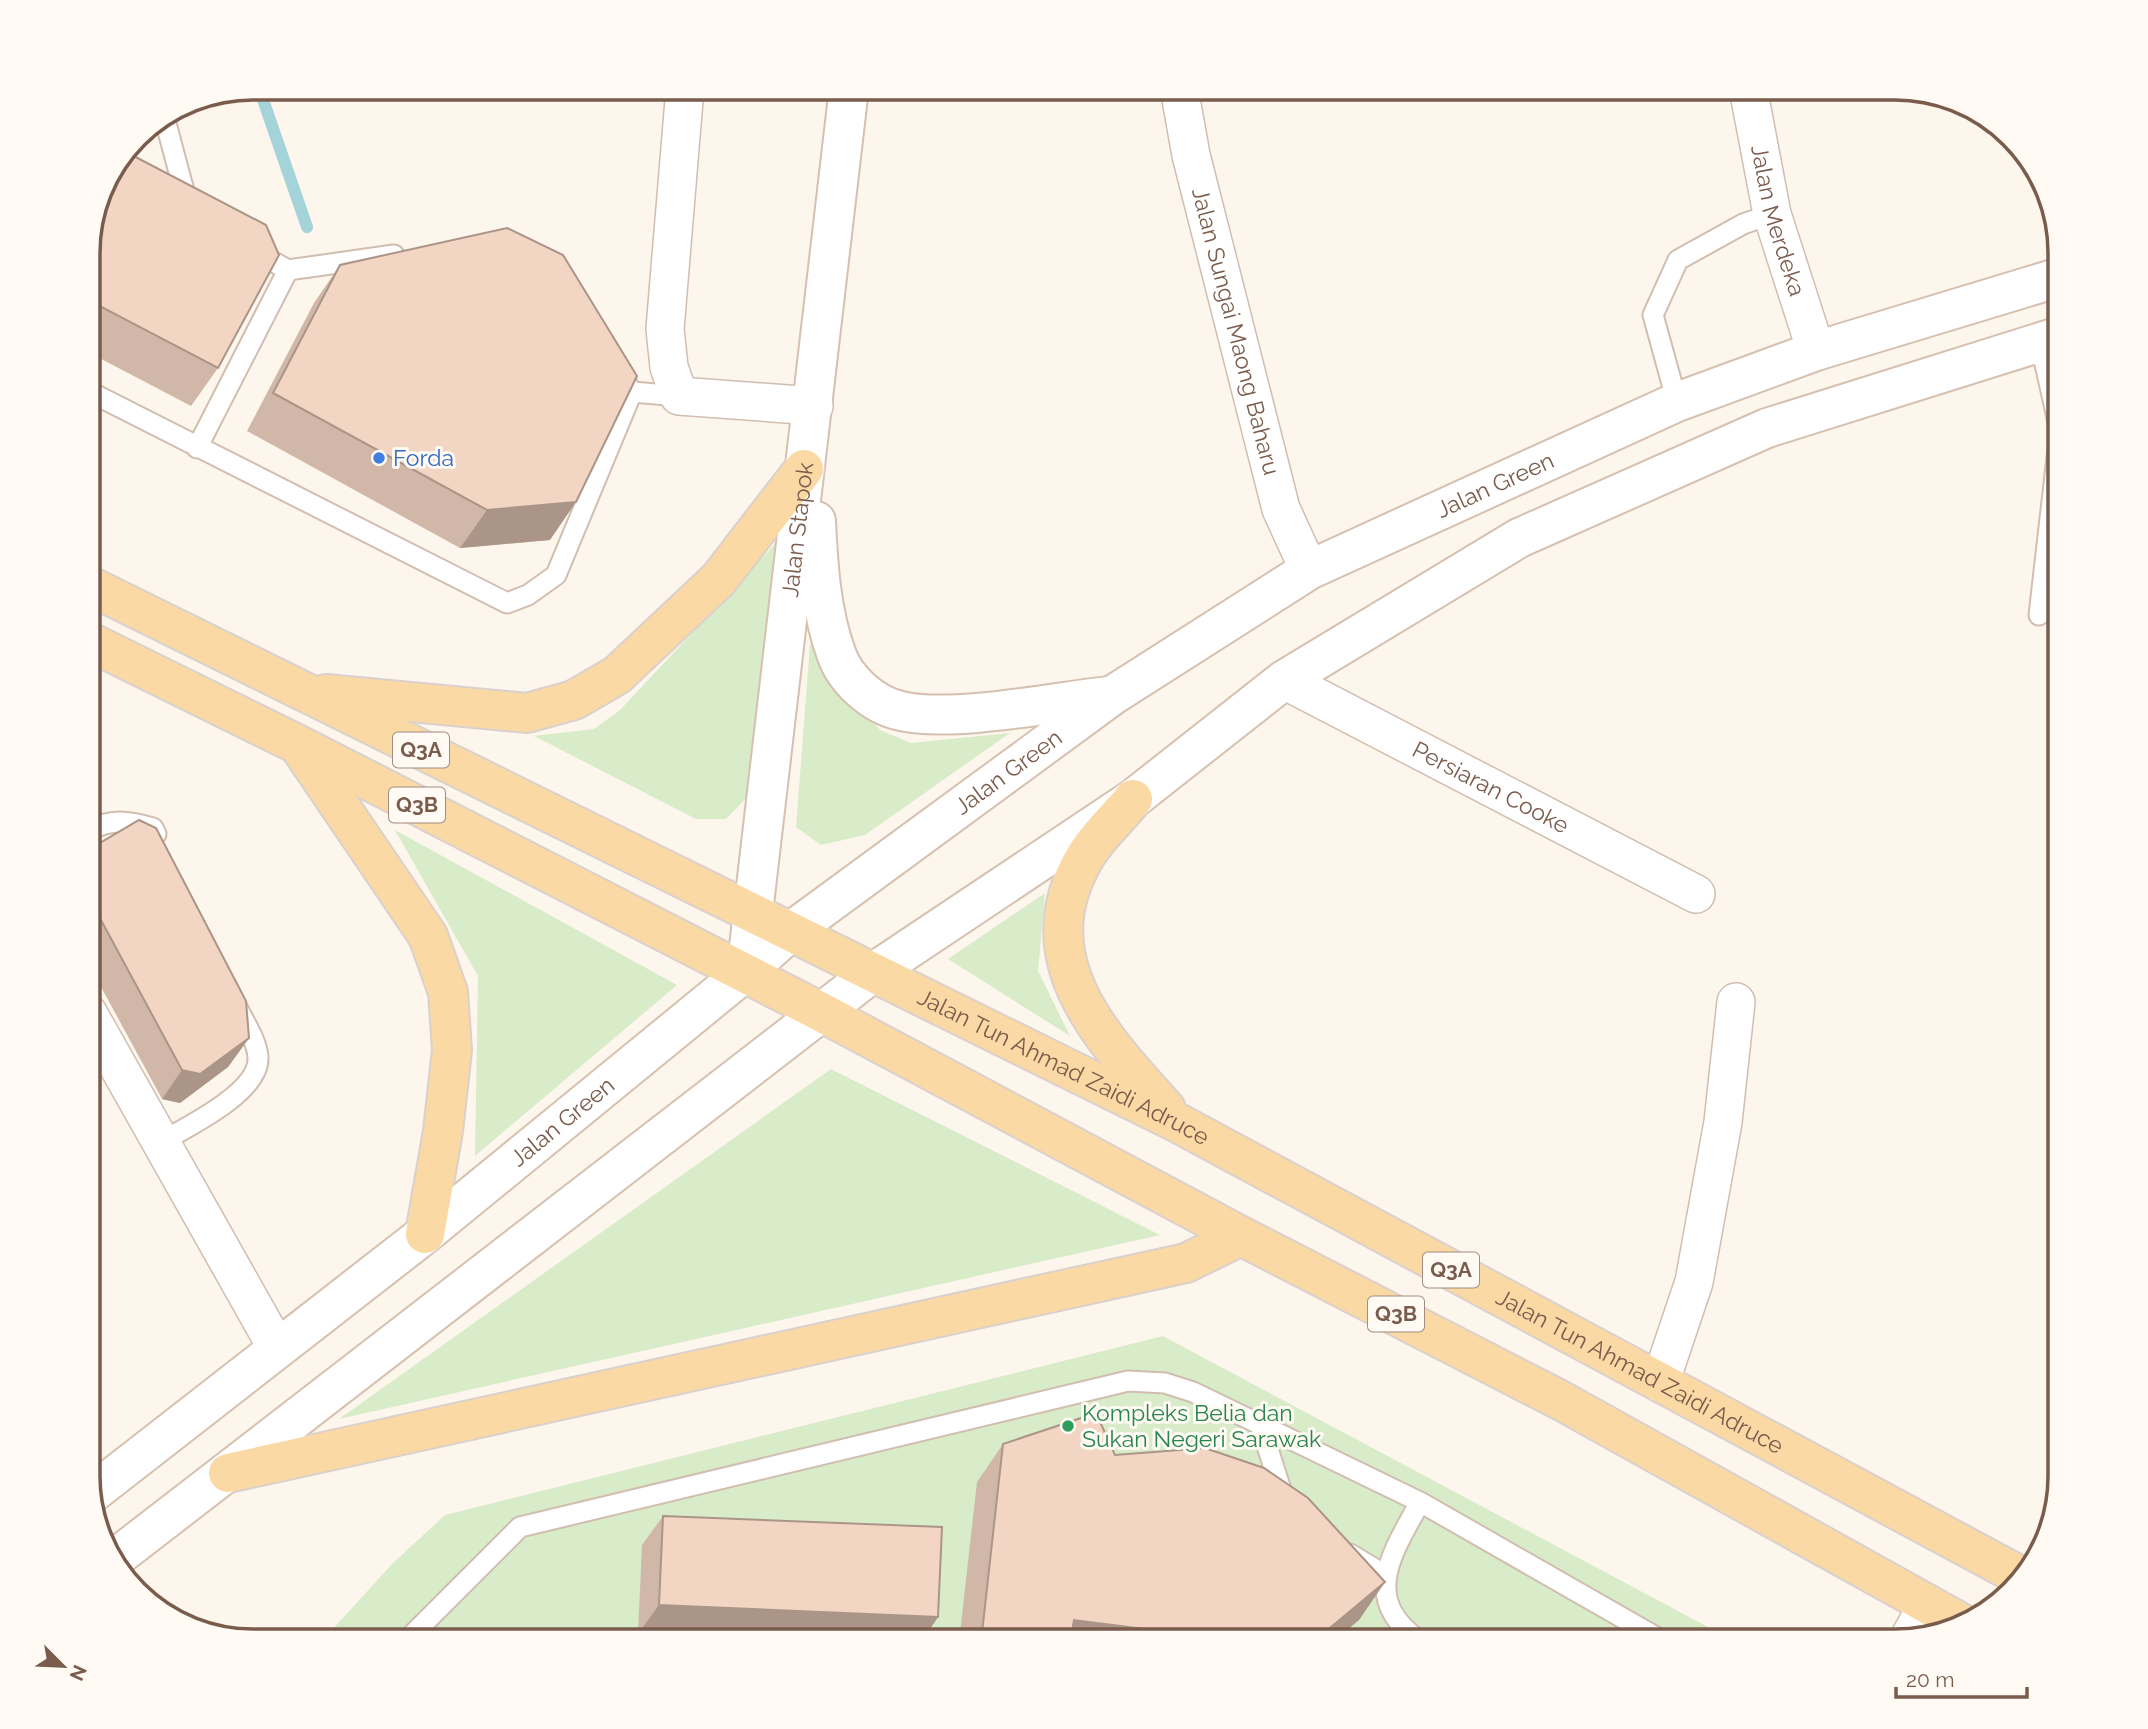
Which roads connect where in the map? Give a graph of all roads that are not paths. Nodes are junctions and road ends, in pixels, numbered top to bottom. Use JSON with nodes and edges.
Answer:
{"nodes":[{"id":1,"x":684,"y":100,"type":"edge"},
{"id":2,"x":848,"y":100,"type":"edge"},
{"id":3,"x":1181,"y":100,"type":"edge"},
{"id":4,"x":1750,"y":100,"type":"edge"},
{"id":5,"x":167,"y":126,"type":"edge"},
{"id":6,"x":167,"y":204,"type":"edge"},
{"id":7,"x":1772,"y":214,"type":"junction"},
{"id":8,"x":239,"y":243,"type":"edge"},
{"id":9,"x":410,"y":253,"type":"edge"},
{"id":10,"x":288,"y":270,"type":"junction"},
{"id":11,"x":2048,"y":281,"type":"edge"},
{"id":12,"x":2048,"y":340,"type":"edge"},
{"id":13,"x":604,"y":347,"type":"edge"},
{"id":14,"x":1816,"y":351,"type":"junction"},
{"id":15,"x":632,"y":392,"type":"junction"},
{"id":16,"x":679,"y":396,"type":"junction"},
{"id":17,"x":100,"y":397,"type":"edge"},
{"id":18,"x":1677,"y":402,"type":"junction"},
{"id":19,"x":812,"y":419,"type":"junction"},
{"id":20,"x":197,"y":448,"type":"junction"},
{"id":21,"x":804,"y":469,"type":"junction"},
{"id":22,"x":2048,"y":536,"type":"edge"},
{"id":23,"x":1309,"y":570,"type":"junction"},
{"id":24,"x":100,"y":591,"type":"edge"},
{"id":25,"x":2039,"y":615,"type":"dead end"},
{"id":26,"x":100,"y":647,"type":"edge"},
{"id":27,"x":1284,"y":680,"type":"junction"},
{"id":28,"x":296,"y":690,"type":"junction"},
{"id":29,"x":1113,"y":695,"type":"junction"},
{"id":30,"x":297,"y":744,"type":"junction"},
{"id":31,"x":1133,"y":799,"type":"junction"},
{"id":32,"x":100,"y":824,"type":"edge"},
{"id":33,"x":165,"y":853,"type":"edge"},
{"id":34,"x":1696,"y":894,"type":"dead end"},
{"id":35,"x":755,"y":912,"type":"junction"},
{"id":36,"x":790,"y":932,"type":"junction"},
{"id":37,"x":744,"y":973,"type":"junction"},
{"id":38,"x":871,"y":974,"type":"junction"},
{"id":39,"x":230,"y":992,"type":"edge"},
{"id":40,"x":1736,"y":1002,"type":"dead end"},
{"id":41,"x":821,"y":1012,"type":"junction"},
{"id":42,"x":100,"y":1034,"type":"edge"},
{"id":43,"x":1178,"y":1123,"type":"junction"},
{"id":44,"x":161,"y":1142,"type":"junction"},
{"id":45,"x":425,"y":1234,"type":"junction"},
{"id":46,"x":1241,"y":1236,"type":"junction"},
{"id":47,"x":277,"y":1348,"type":"junction"},
{"id":48,"x":1660,"y":1383,"type":"junction"},
{"id":49,"x":1260,"y":1424,"type":"junction"},
{"id":50,"x":228,"y":1473,"type":"junction"},
{"id":51,"x":100,"y":1487,"type":"edge"},
{"id":52,"x":1420,"y":1503,"type":"junction"},
{"id":53,"x":1293,"y":1510,"type":"edge"},
{"id":54,"x":1338,"y":1547,"type":"edge"},
{"id":55,"x":121,"y":1554,"type":"edge"},
{"id":56,"x":2014,"y":1573,"type":"edge"},
{"id":57,"x":1385,"y":1575,"type":"junction"},
{"id":58,"x":1928,"y":1604,"type":"junction"},
{"id":59,"x":1952,"y":1618,"type":"edge"},
{"id":60,"x":1915,"y":1628,"type":"edge"},
{"id":61,"x":421,"y":1629,"type":"edge"},
{"id":62,"x":1406,"y":1629,"type":"edge"},
{"id":63,"x":1640,"y":1629,"type":"edge"}],
"edges":[{"from":1,"to":16,"type":"street"},
{"from":2,"to":19,"type":"main road","name":"Jalan Stapok"},
{"from":3,"to":23,"type":"street","name":"Jalan Sungai Maong Baharu"},
{"from":4,"to":7,"type":"street","name":"Jalan Merdeka"},
{"from":5,"to":6,"type":"lane"},
{"from":7,"to":14,"type":"street","name":"Jalan Merdeka"},
{"from":7,"to":18,"type":"lane"},
{"from":8,"to":10,"type":"lane"},
{"from":9,"to":10,"type":"lane"},
{"from":10,"to":20,"type":"lane"},
{"from":11,"to":14,"type":"main road","name":"Jalan Green"},
{"from":12,"to":27,"type":"main road"},
{"from":13,"to":15,"type":"lane"},
{"from":14,"to":18,"type":"main road","name":"Jalan Green"},
{"from":15,"to":16,"type":"lane"},
{"from":15,"to":20,"type":"lane"},
{"from":16,"to":19,"type":"street"},
{"from":17,"to":20,"type":"lane"},
{"from":18,"to":23,"type":"main road","name":"Jalan Green"},
{"from":19,"to":21,"type":"main road","name":"Jalan Stapok"},
{"from":19,"to":29,"type":"main road"},
{"from":21,"to":28,"type":"main road"},
{"from":21,"to":35,"type":"main road","name":"Jalan Stapok"},
{"from":22,"to":25,"type":"lane"},
{"from":23,"to":29,"type":"main road","name":"Jalan Green"},
{"from":24,"to":28,"type":"main road","name":"Jalan Tun Ahmad Zaidi Adruce","number":"Q3A"},
{"from":26,"to":30,"type":"main road","number":"Q3B"},
{"from":27,"to":31,"type":"main road"},
{"from":27,"to":34,"type":"street","name":"Persiaran Cooke"},
{"from":28,"to":35,"type":"main road","name":"Jalan Tun Ahmad Zaidi Adruce","number":"Q3A"},
{"from":29,"to":36,"type":"main road","name":"Jalan Green"},
{"from":30,"to":37,"type":"main road","number":"Q3B"},
{"from":30,"to":45,"type":"main road"},
{"from":31,"to":38,"type":"main road"},
{"from":31,"to":43,"type":"main road"},
{"from":32,"to":33,"type":"lane"},
{"from":35,"to":36,"type":"main road","name":"Jalan Tun Ahmad Zaidi Adruce","number":"Q3A"},
{"from":35,"to":37,"type":"main road","name":"Jalan Stapok"},
{"from":36,"to":37,"type":"main road","name":"Jalan Green"},
{"from":36,"to":38,"type":"main road","name":"Jalan Tun Ahmad Zaidi Adruce","number":"Q3A"},
{"from":37,"to":41,"type":"main road","number":"Q3B"},
{"from":37,"to":45,"type":"main road","name":"Jalan Green"},
{"from":38,"to":41,"type":"main road"},
{"from":38,"to":43,"type":"main road","name":"Jalan Tun Ahmad Zaidi Adruce","number":"Q3A"},
{"from":39,"to":44,"type":"lane"},
{"from":40,"to":48,"type":"street"},
{"from":41,"to":46,"type":"main road","number":"Q3B"},
{"from":41,"to":50,"type":"main road"},
{"from":42,"to":44,"type":"street"},
{"from":43,"to":48,"type":"main road","name":"Jalan Tun Ahmad Zaidi Adruce","number":"Q3A"},
{"from":44,"to":47,"type":"street"},
{"from":45,"to":47,"type":"main road","name":"Jalan Green"},
{"from":46,"to":50,"type":"main road"},
{"from":46,"to":58,"type":"main road","number":"Q3B"},
{"from":47,"to":51,"type":"main road","name":"Jalan Green"},
{"from":48,"to":56,"type":"main road","name":"Jalan Tun Ahmad Zaidi Adruce","number":"Q3A"},
{"from":49,"to":52,"type":"lane"},
{"from":49,"to":53,"type":"lane"},
{"from":49,"to":61,"type":"lane"},
{"from":50,"to":55,"type":"main road"},
{"from":52,"to":57,"type":"lane"},
{"from":52,"to":63,"type":"lane"},
{"from":54,"to":57,"type":"lane"},
{"from":57,"to":62,"type":"lane"},
{"from":58,"to":59,"type":"main road","number":"Q3B"},
{"from":58,"to":60,"type":"street"}]}
